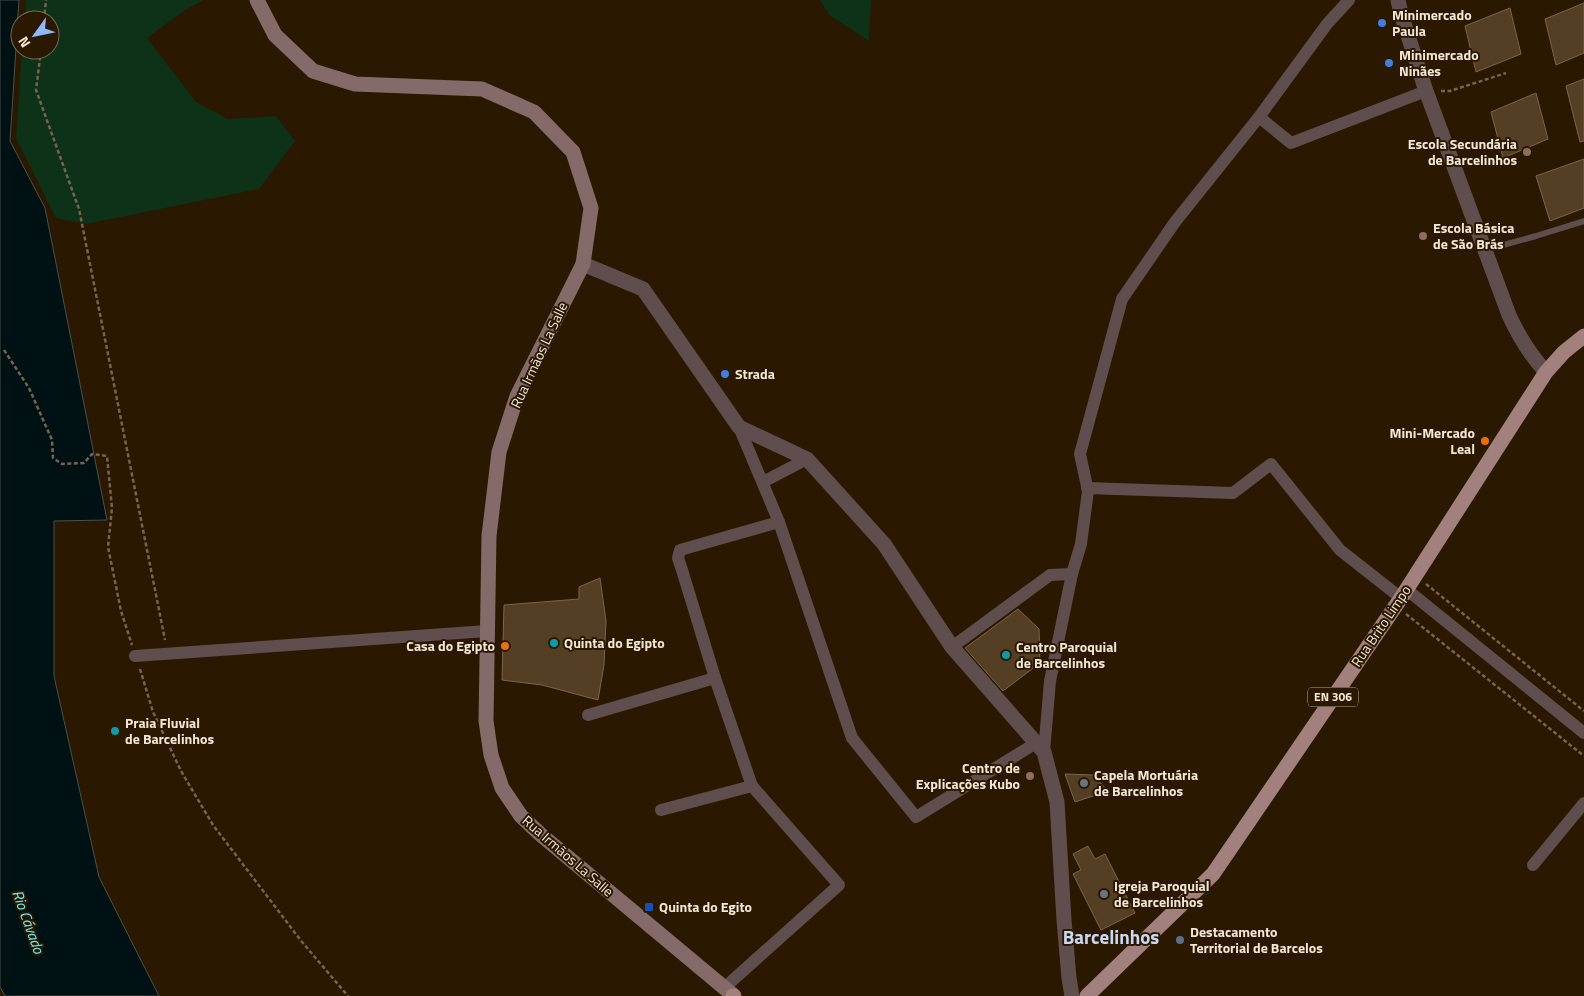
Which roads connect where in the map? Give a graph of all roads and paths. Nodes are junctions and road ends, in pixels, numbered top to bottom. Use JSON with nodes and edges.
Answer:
{"nodes":[{"id":1,"x":258,"y":0,"type":"edge"},
{"id":2,"x":1349,"y":0,"type":"edge"},
{"id":3,"x":1398,"y":0,"type":"edge"},
{"id":4,"x":40,"y":60,"type":"edge"},
{"id":5,"x":1506,"y":73,"type":"dead end"},
{"id":6,"x":1426,"y":91,"type":"junction"},
{"id":7,"x":1259,"y":117,"type":"junction"},
{"id":8,"x":1584,"y":221,"type":"edge"},
{"id":9,"x":1485,"y":250,"type":"junction"},
{"id":10,"x":583,"y":264,"type":"junction"},
{"id":11,"x":1584,"y":336,"type":"edge"},
{"id":12,"x":4,"y":350,"type":"dead end"},
{"id":13,"x":1546,"y":372,"type":"junction"},
{"id":14,"x":740,"y":427,"type":"junction"},
{"id":15,"x":807,"y":459,"type":"junction"},
{"id":16,"x":763,"y":482,"type":"junction"},
{"id":17,"x":1087,"y":488,"type":"junction"},
{"id":18,"x":779,"y":522,"type":"junction"},
{"id":19,"x":1420,"y":568,"type":"junction"},
{"id":20,"x":1072,"y":574,"type":"junction"},
{"id":21,"x":1401,"y":597,"type":"junction"},
{"id":22,"x":487,"y":631,"type":"junction"},
{"id":23,"x":952,"y":647,"type":"junction"},
{"id":24,"x":168,"y":654,"type":"junction"},
{"id":25,"x":135,"y":656,"type":"junction"},
{"id":26,"x":715,"y":678,"type":"junction"},
{"id":27,"x":1584,"y":711,"type":"edge"},
{"id":28,"x":588,"y":715,"type":"dead end"},
{"id":29,"x":1584,"y":733,"type":"edge"},
{"id":30,"x":1040,"y":747,"type":"junction"},
{"id":31,"x":1584,"y":756,"type":"edge"},
{"id":32,"x":752,"y":786,"type":"junction"},
{"id":33,"x":1584,"y":803,"type":"edge"},
{"id":34,"x":661,"y":810,"type":"dead end"},
{"id":35,"x":1533,"y":865,"type":"dead end"},
{"id":36,"x":731,"y":994,"type":"edge"},
{"id":37,"x":348,"y":996,"type":"edge"},
{"id":38,"x":1072,"y":996,"type":"edge"},
{"id":39,"x":1087,"y":996,"type":"edge"}],
"edges":[{"from":1,"to":10,"type":"main road","name":"Rua Irmãos La Salle"},
{"from":2,"to":7,"type":"street"},
{"from":3,"to":6,"type":"street"},
{"from":4,"to":24,"type":"path"},
{"from":5,"to":6,"type":"path"},
{"from":6,"to":7,"type":"street"},
{"from":6,"to":9,"type":"street"},
{"from":7,"to":17,"type":"street"},
{"from":8,"to":9,"type":"lane"},
{"from":9,"to":13,"type":"street"},
{"from":10,"to":14,"type":"street"},
{"from":10,"to":22,"type":"main road","name":"Rua Irmãos La Salle"},
{"from":11,"to":13,"type":"main road","name":"Rua Brito Limpo","number":"EN 306"},
{"from":12,"to":25,"type":"path"},
{"from":13,"to":19,"type":"main road","name":"Rua Brito Limpo","number":"EN 306"},
{"from":14,"to":15,"type":"street"},
{"from":14,"to":16,"type":"street"},
{"from":15,"to":16,"type":"street"},
{"from":15,"to":23,"type":"street"},
{"from":16,"to":18,"type":"street"},
{"from":17,"to":20,"type":"street"},
{"from":17,"to":21,"type":"street"},
{"from":18,"to":26,"type":"street"},
{"from":18,"to":30,"type":"street"},
{"from":19,"to":21,"type":"main road","name":"Rua Brito Limpo","number":"EN 306"},
{"from":19,"to":27,"type":"path"},
{"from":20,"to":23,"type":"street"},
{"from":20,"to":30,"type":"street"},
{"from":21,"to":29,"type":"street"},
{"from":21,"to":31,"type":"path"},
{"from":21,"to":39,"type":"main road","name":"Rua Brito Limpo","number":"EN 306"},
{"from":22,"to":24,"type":"street"},
{"from":22,"to":36,"type":"main road","name":"Rua Irmãos La Salle"},
{"from":23,"to":30,"type":"street"},
{"from":24,"to":25,"type":"street"},
{"from":25,"to":37,"type":"path"},
{"from":26,"to":28,"type":"street"},
{"from":26,"to":32,"type":"street"},
{"from":30,"to":38,"type":"street"},
{"from":32,"to":34,"type":"street"},
{"from":32,"to":36,"type":"street"},
{"from":33,"to":35,"type":"street"}]}
